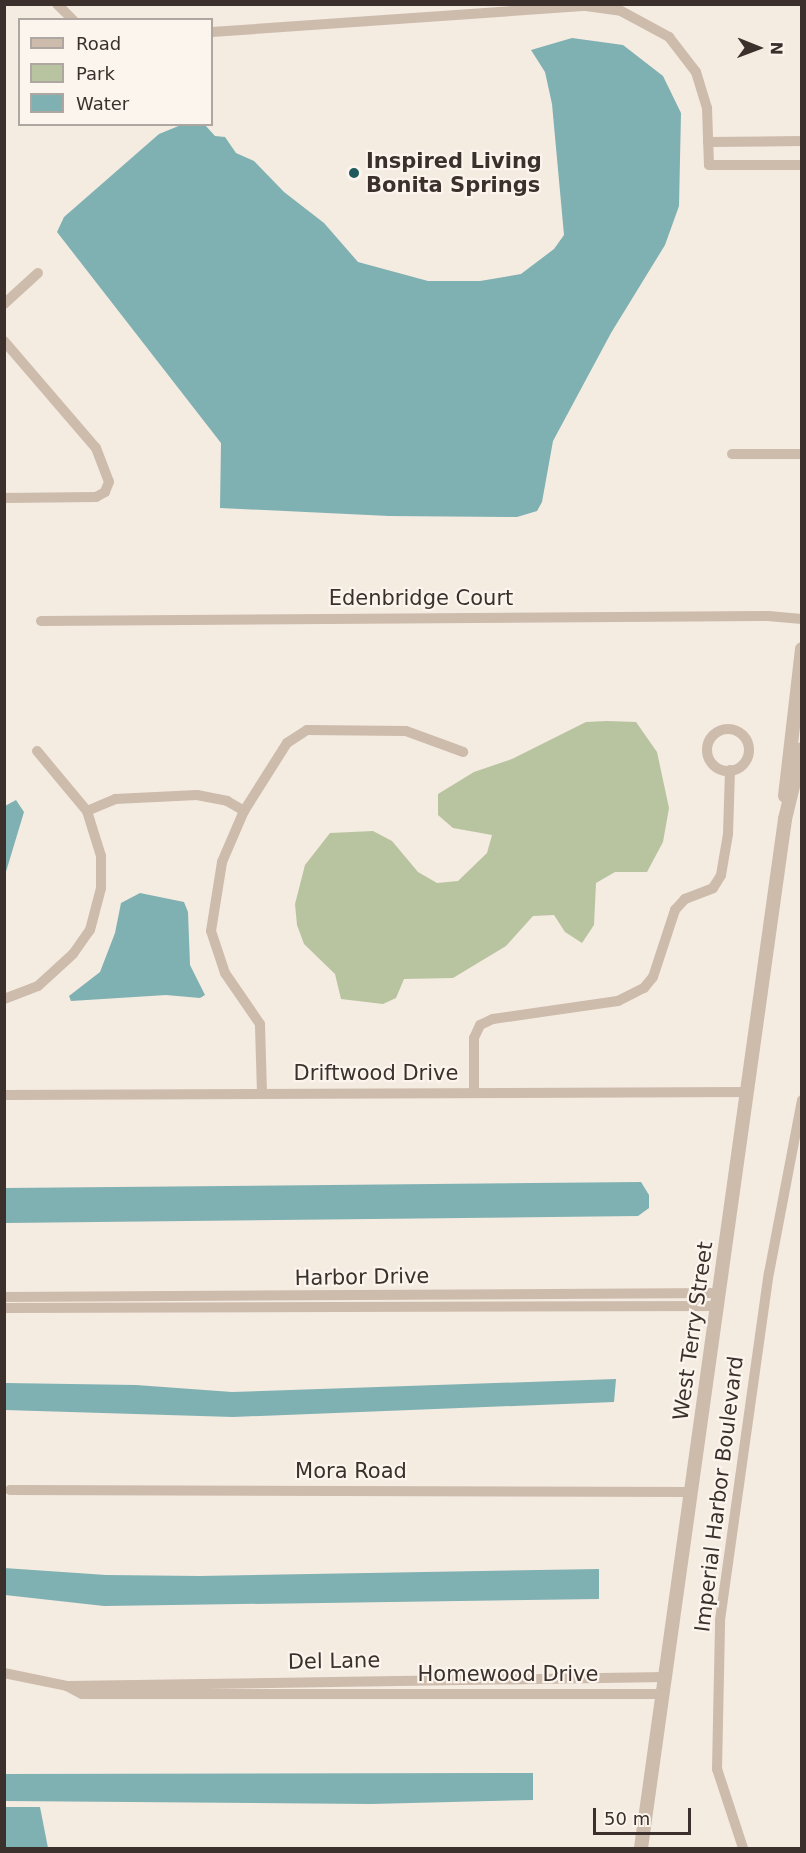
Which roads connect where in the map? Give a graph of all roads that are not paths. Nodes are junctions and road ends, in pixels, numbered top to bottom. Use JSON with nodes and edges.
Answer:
{"nodes":[{"id":1,"x":57,"y":4,"type":"edge"},
{"id":2,"x":71,"y":18,"type":"edge"},
{"id":3,"x":213,"y":32,"type":"edge"},
{"id":4,"x":801,"y":141,"type":"edge"},
{"id":5,"x":708,"y":142,"type":"junction"},
{"id":6,"x":801,"y":165,"type":"edge"},
{"id":7,"x":38,"y":273,"type":"dead end"},
{"id":8,"x":4,"y":304,"type":"edge"},
{"id":9,"x":4,"y":341,"type":"edge"},
{"id":10,"x":732,"y":454,"type":"dead end"},
{"id":11,"x":801,"y":454,"type":"edge"},
{"id":12,"x":4,"y":498,"type":"edge"},
{"id":13,"x":801,"y":619,"type":"edge"},
{"id":14,"x":41,"y":621,"type":"dead end"},
{"id":15,"x":801,"y":649,"type":"edge"},
{"id":16,"x":801,"y":749,"type":"edge"},
{"id":17,"x":37,"y":751,"type":"dead end"},
{"id":18,"x":463,"y":752,"type":"dead end"},
{"id":19,"x":730,"y":770,"type":"dead end"},
{"id":20,"x":87,"y":811,"type":"junction"},
{"id":21,"x":244,"y":811,"type":"junction"},
{"id":22,"x":785,"y":819,"type":"junction"},
{"id":23,"x":4,"y":999,"type":"edge"},
{"id":24,"x":474,"y":1092,"type":"junction"},
{"id":25,"x":747,"y":1092,"type":"junction"},
{"id":26,"x":262,"y":1093,"type":"junction"},
{"id":27,"x":4,"y":1095,"type":"edge"},
{"id":28,"x":801,"y":1100,"type":"edge"},
{"id":29,"x":4,"y":1298,"type":"edge"},
{"id":30,"x":719,"y":1299,"type":"junction"},
{"id":31,"x":4,"y":1308,"type":"edge"},
{"id":32,"x":10,"y":1490,"type":"dead end"},
{"id":33,"x":691,"y":1492,"type":"junction"},
{"id":34,"x":4,"y":1673,"type":"edge"},
{"id":35,"x":665,"y":1677,"type":"junction"},
{"id":36,"x":67,"y":1686,"type":"junction"},
{"id":37,"x":663,"y":1694,"type":"junction"},
{"id":38,"x":641,"y":1848,"type":"edge"},
{"id":39,"x":743,"y":1848,"type":"edge"}],
"edges":[{"from":1,"to":2,"type":"street"},
{"from":3,"to":5,"type":"street"},
{"from":4,"to":5,"type":"street"},
{"from":5,"to":6,"type":"street"},
{"from":7,"to":8,"type":"street"},
{"from":9,"to":12,"type":"street"},
{"from":10,"to":11,"type":"street"},
{"from":13,"to":14,"type":"street","name":"Edenbridge Court"},
{"from":15,"to":22,"type":"street","name":"West Terry Street"},
{"from":16,"to":22,"type":"street","name":"West Terry Street"},
{"from":17,"to":20,"type":"street"},
{"from":18,"to":21,"type":"street"},
{"from":19,"to":24,"type":"street"},
{"from":20,"to":21,"type":"street"},
{"from":20,"to":23,"type":"street"},
{"from":21,"to":26,"type":"street"},
{"from":22,"to":25,"type":"street","name":"West Terry Street"},
{"from":24,"to":25,"type":"street","name":"Driftwood Drive"},
{"from":24,"to":26,"type":"street","name":"Driftwood Drive"},
{"from":25,"to":30,"type":"street","name":"West Terry Street"},
{"from":26,"to":27,"type":"street","name":"Driftwood Drive"},
{"from":28,"to":39,"type":"street","name":"Imperial Harbor Boulevard"},
{"from":29,"to":30,"type":"street","name":"Harbor Drive"},
{"from":30,"to":31,"type":"street","name":"Harbor Drive"},
{"from":30,"to":33,"type":"street","name":"West Terry Street"},
{"from":32,"to":33,"type":"street","name":"Mora Road"},
{"from":33,"to":35,"type":"street","name":"West Terry Street"},
{"from":34,"to":36,"type":"street","name":"Del Lane"},
{"from":35,"to":36,"type":"street","name":"Del Lane"},
{"from":35,"to":37,"type":"street","name":"West Terry Street"},
{"from":36,"to":37,"type":"street","name":"Homewood Drive"},
{"from":37,"to":38,"type":"street","name":"West Terry Street"}]}
